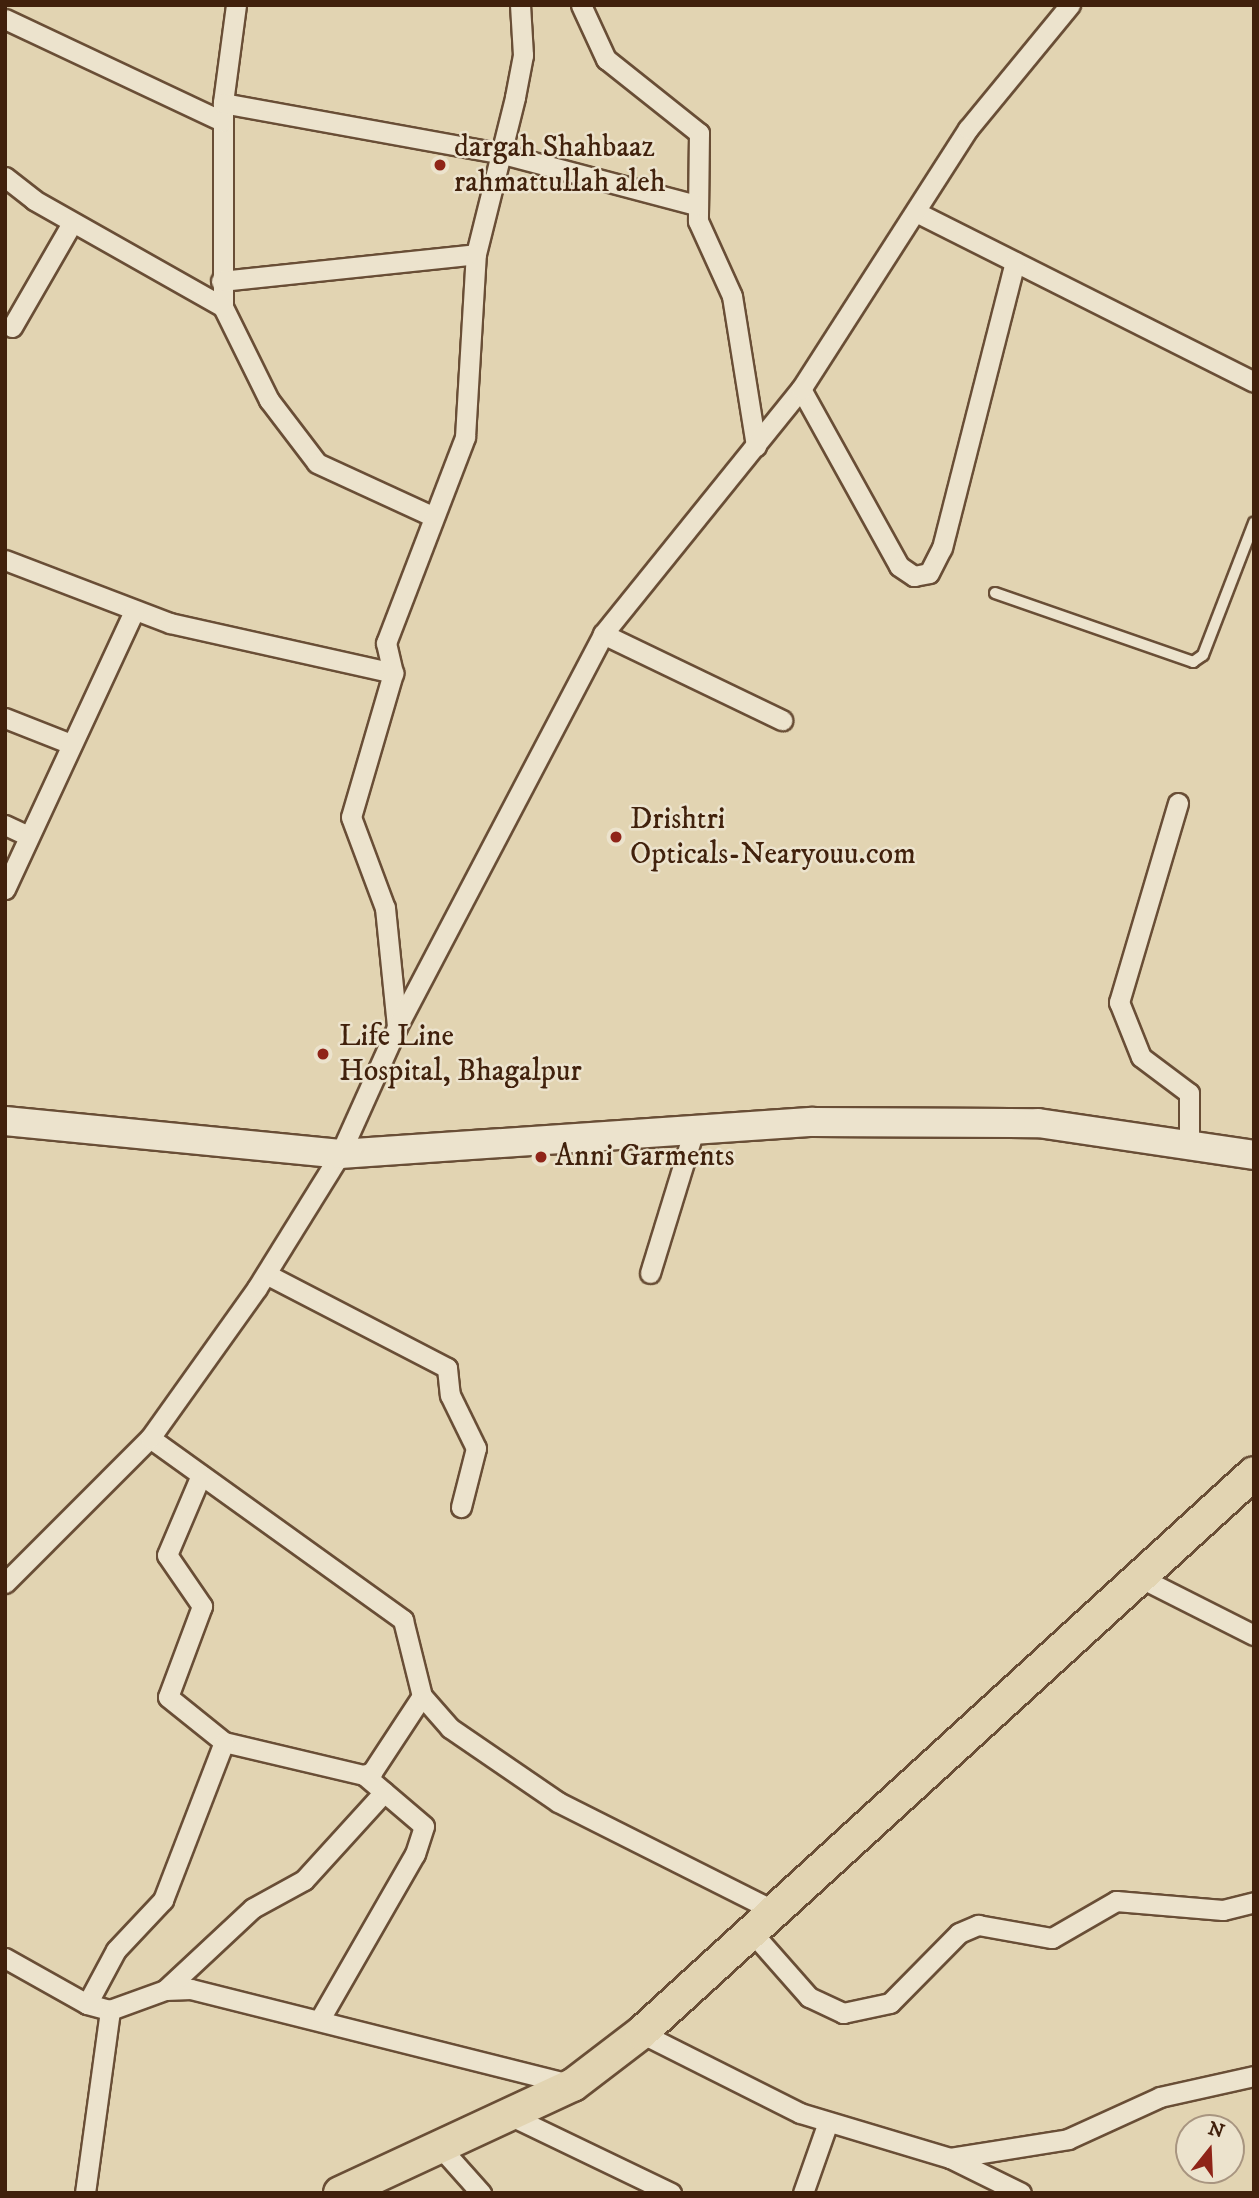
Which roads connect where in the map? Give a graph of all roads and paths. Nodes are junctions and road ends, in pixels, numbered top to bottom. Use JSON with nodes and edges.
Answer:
{"nodes":[{"id":1,"x":236,"y":5,"type":"edge"},
{"id":2,"x":520,"y":5,"type":"edge"},
{"id":3,"x":581,"y":5,"type":"edge"},
{"id":4,"x":1070,"y":5,"type":"edge"},
{"id":5,"x":5,"y":19,"type":"edge"},
{"id":6,"x":222,"y":112,"type":"junction"},
{"id":7,"x":503,"y":154,"type":"junction"},
{"id":8,"x":5,"y":177,"type":"edge"},
{"id":9,"x":696,"y":205,"type":"junction"},
{"id":10,"x":916,"y":212,"type":"junction"},
{"id":11,"x":72,"y":223,"type":"junction"},
{"id":12,"x":476,"y":254,"type":"junction"},
{"id":13,"x":1016,"y":262,"type":"junction"},
{"id":14,"x":221,"y":281,"type":"junction"},
{"id":15,"x":223,"y":307,"type":"junction"},
{"id":16,"x":12,"y":327,"type":"dead end"},
{"id":17,"x":1254,"y":382,"type":"edge"},
{"id":18,"x":802,"y":389,"type":"junction"},
{"id":19,"x":756,"y":446,"type":"junction"},
{"id":20,"x":432,"y":516,"type":"junction"},
{"id":21,"x":1254,"y":523,"type":"edge"},
{"id":22,"x":5,"y":560,"type":"edge"},
{"id":23,"x":995,"y":593,"type":"dead end"},
{"id":24,"x":134,"y":611,"type":"junction"},
{"id":25,"x":603,"y":634,"type":"junction"},
{"id":26,"x":393,"y":673,"type":"junction"},
{"id":27,"x":5,"y":718,"type":"edge"},
{"id":28,"x":782,"y":720,"type":"dead end"},
{"id":29,"x":71,"y":744,"type":"junction"},
{"id":30,"x":1178,"y":803,"type":"dead end"},
{"id":31,"x":5,"y":825,"type":"edge"},
{"id":32,"x":29,"y":836,"type":"junction"},
{"id":33,"x":5,"y":889,"type":"edge"},
{"id":34,"x":397,"y":1027,"type":"junction"},
{"id":35,"x":7,"y":1125,"type":"edge"},
{"id":36,"x":694,"y":1130,"type":"junction"},
{"id":37,"x":1189,"y":1142,"type":"junction"},
{"id":38,"x":340,"y":1154,"type":"junction"},
{"id":39,"x":1254,"y":1155,"type":"edge"},
{"id":40,"x":650,"y":1273,"type":"dead end"},
{"id":41,"x":266,"y":1274,"type":"junction"},
{"id":42,"x":150,"y":1438,"type":"junction"},
{"id":43,"x":1254,"y":1473,"type":"edge"},
{"id":44,"x":201,"y":1475,"type":"junction"},
{"id":45,"x":461,"y":1507,"type":"dead end"},
{"id":46,"x":1139,"y":1577,"type":"junction"},
{"id":47,"x":5,"y":1583,"type":"edge"},
{"id":48,"x":1254,"y":1634,"type":"edge"},
{"id":49,"x":422,"y":1696,"type":"junction"},
{"id":50,"x":224,"y":1742,"type":"junction"},
{"id":51,"x":364,"y":1775,"type":"junction"},
{"id":52,"x":384,"y":1792,"type":"junction"},
{"id":53,"x":1254,"y":1902,"type":"edge"},
{"id":54,"x":760,"y":1919,"type":"junction"},
{"id":55,"x":5,"y":1958,"type":"edge"},
{"id":56,"x":165,"y":1990,"type":"junction"},
{"id":57,"x":87,"y":2004,"type":"junction"},
{"id":58,"x":110,"y":2010,"type":"junction"},
{"id":59,"x":320,"y":2019,"type":"junction"},
{"id":60,"x":641,"y":2033,"type":"junction"},
{"id":61,"x":1254,"y":2076,"type":"edge"},
{"id":62,"x":573,"y":2085,"type":"junction"},
{"id":63,"x":509,"y":2115,"type":"junction"},
{"id":64,"x":828,"y":2122,"type":"junction"},
{"id":65,"x":440,"y":2147,"type":"junction"},
{"id":66,"x":950,"y":2158,"type":"junction"},
{"id":67,"x":85,"y":2193,"type":"edge"},
{"id":68,"x":340,"y":2193,"type":"edge"},
{"id":69,"x":481,"y":2193,"type":"edge"},
{"id":70,"x":671,"y":2193,"type":"edge"},
{"id":71,"x":803,"y":2193,"type":"edge"},
{"id":72,"x":1021,"y":2193,"type":"edge"}],
"edges":[{"from":1,"to":6,"type":"street"},
{"from":2,"to":7,"type":"street"},
{"from":3,"to":9,"type":"street"},
{"from":4,"to":10,"type":"street"},
{"from":5,"to":6,"type":"street"},
{"from":6,"to":7,"type":"street"},
{"from":6,"to":14,"type":"street"},
{"from":7,"to":9,"type":"street"},
{"from":7,"to":12,"type":"street"},
{"from":8,"to":11,"type":"street"},
{"from":9,"to":19,"type":"street"},
{"from":10,"to":13,"type":"street"},
{"from":10,"to":18,"type":"street"},
{"from":11,"to":15,"type":"street"},
{"from":11,"to":16,"type":"street"},
{"from":12,"to":14,"type":"street"},
{"from":12,"to":20,"type":"street"},
{"from":13,"to":17,"type":"street"},
{"from":13,"to":18,"type":"street"},
{"from":14,"to":15,"type":"street"},
{"from":15,"to":20,"type":"street"},
{"from":18,"to":19,"type":"street"},
{"from":19,"to":25,"type":"street"},
{"from":20,"to":26,"type":"street"},
{"from":21,"to":23,"type":"lane"},
{"from":22,"to":24,"type":"street"},
{"from":24,"to":26,"type":"street"},
{"from":24,"to":29,"type":"street"},
{"from":25,"to":28,"type":"street"},
{"from":25,"to":34,"type":"street"},
{"from":26,"to":34,"type":"street"},
{"from":27,"to":29,"type":"street"},
{"from":29,"to":32,"type":"street"},
{"from":30,"to":37,"type":"street"},
{"from":31,"to":32,"type":"street"},
{"from":32,"to":33,"type":"street"},
{"from":34,"to":38,"type":"street"},
{"from":35,"to":38,"type":"main road"},
{"from":36,"to":37,"type":"main road"},
{"from":36,"to":38,"type":"main road"},
{"from":36,"to":40,"type":"street"},
{"from":37,"to":39,"type":"main road"},
{"from":38,"to":41,"type":"street"},
{"from":41,"to":42,"type":"street"},
{"from":41,"to":45,"type":"street"},
{"from":42,"to":44,"type":"street"},
{"from":42,"to":47,"type":"street"},
{"from":43,"to":46,"type":"main road"},
{"from":44,"to":49,"type":"street"},
{"from":44,"to":50,"type":"street"},
{"from":46,"to":48,"type":"street"},
{"from":46,"to":54,"type":"main road"},
{"from":49,"to":51,"type":"street"},
{"from":49,"to":54,"type":"street"},
{"from":50,"to":51,"type":"street"},
{"from":50,"to":57,"type":"street"},
{"from":51,"to":52,"type":"street"},
{"from":52,"to":56,"type":"street"},
{"from":52,"to":59,"type":"street"},
{"from":53,"to":54,"type":"street"},
{"from":54,"to":60,"type":"main road"},
{"from":55,"to":57,"type":"street"},
{"from":56,"to":58,"type":"street"},
{"from":56,"to":59,"type":"street"},
{"from":57,"to":58,"type":"street"},
{"from":58,"to":67,"type":"street"},
{"from":59,"to":62,"type":"street"},
{"from":60,"to":62,"type":"main road"},
{"from":60,"to":64,"type":"street"},
{"from":61,"to":66,"type":"street"},
{"from":62,"to":63,"type":"main road"},
{"from":63,"to":65,"type":"main road"},
{"from":63,"to":70,"type":"street"},
{"from":64,"to":66,"type":"street"},
{"from":64,"to":71,"type":"street"},
{"from":65,"to":68,"type":"main road"},
{"from":65,"to":69,"type":"street"},
{"from":66,"to":72,"type":"street"}]}
